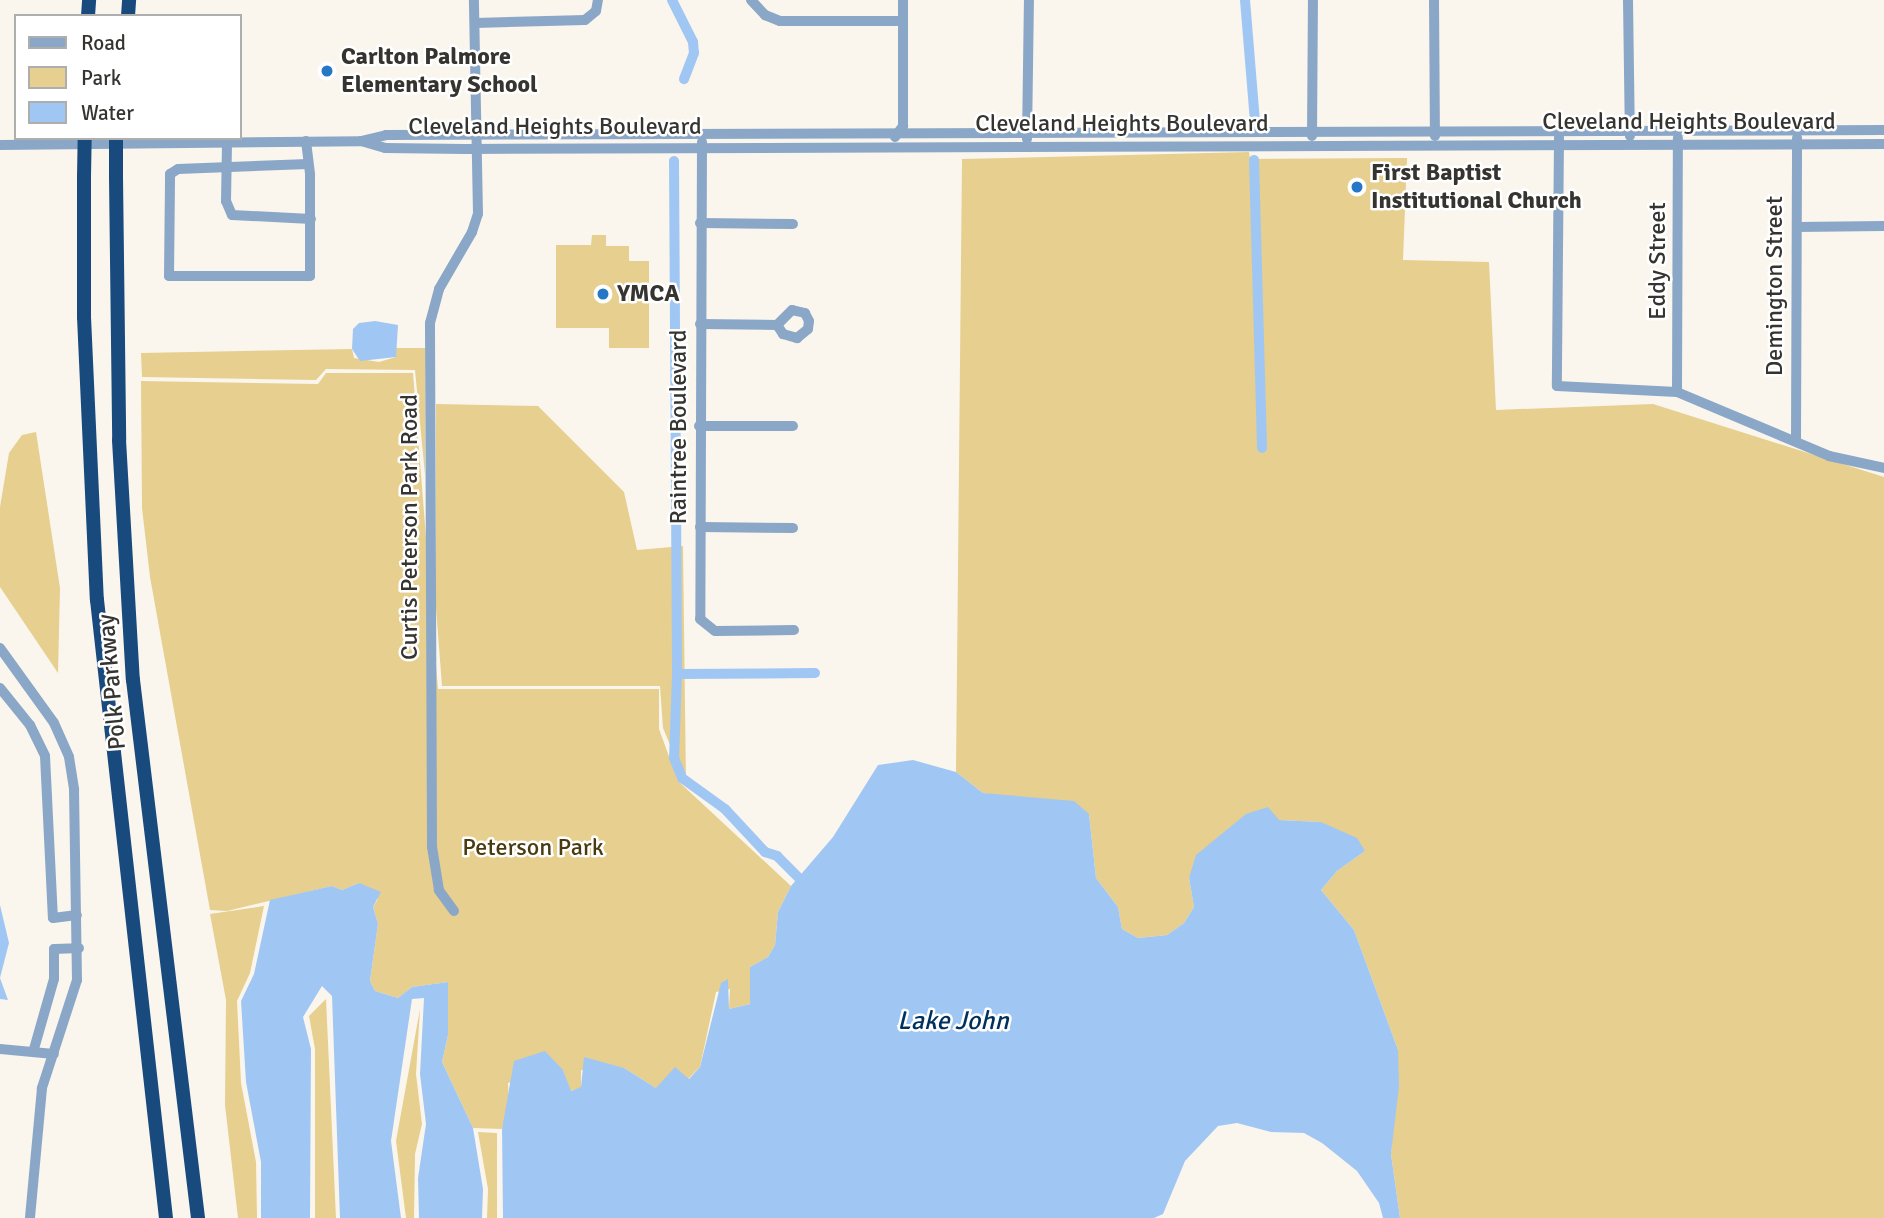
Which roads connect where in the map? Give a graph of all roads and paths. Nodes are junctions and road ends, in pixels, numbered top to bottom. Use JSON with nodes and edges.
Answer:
{"nodes":[{"id":1,"x":474,"y":0,"type":"edge"},
{"id":2,"x":598,"y":0,"type":"edge"},
{"id":3,"x":751,"y":0,"type":"edge"},
{"id":4,"x":903,"y":0,"type":"edge"},
{"id":5,"x":1029,"y":0,"type":"edge"},
{"id":6,"x":1312,"y":0,"type":"edge"},
{"id":7,"x":1434,"y":0,"type":"edge"},
{"id":8,"x":1628,"y":0,"type":"edge"},
{"id":9,"x":903,"y":20,"type":"junction"},
{"id":10,"x":475,"y":23,"type":"junction"},
{"id":11,"x":1884,"y":130,"type":"edge"},
{"id":12,"x":1434,"y":131,"type":"junction"},
{"id":13,"x":1559,"y":131,"type":"junction"},
{"id":14,"x":1630,"y":131,"type":"junction"},
{"id":15,"x":1678,"y":131,"type":"junction"},
{"id":16,"x":1797,"y":131,"type":"junction"},
{"id":17,"x":1243,"y":132,"type":"junction"},
{"id":18,"x":1312,"y":132,"type":"junction"},
{"id":19,"x":1181,"y":133,"type":"junction"},
{"id":20,"x":1029,"y":134,"type":"junction"},
{"id":21,"x":476,"y":135,"type":"junction"},
{"id":22,"x":702,"y":135,"type":"junction"},
{"id":23,"x":897,"y":135,"type":"junction"},
{"id":24,"x":85,"y":140,"type":"edge"},
{"id":25,"x":116,"y":140,"type":"edge"},
{"id":26,"x":306,"y":141,"type":"junction"},
{"id":27,"x":360,"y":141,"type":"junction"},
{"id":28,"x":1630,"y":142,"type":"junction"},
{"id":29,"x":1434,"y":143,"type":"junction"},
{"id":30,"x":1558,"y":143,"type":"junction"},
{"id":31,"x":1678,"y":143,"type":"junction"},
{"id":32,"x":227,"y":144,"type":"junction"},
{"id":33,"x":1312,"y":144,"type":"junction"},
{"id":34,"x":1796,"y":144,"type":"junction"},
{"id":35,"x":1884,"y":144,"type":"edge"},
{"id":36,"x":0,"y":145,"type":"edge"},
{"id":37,"x":1181,"y":145,"type":"junction"},
{"id":38,"x":1243,"y":145,"type":"junction"},
{"id":39,"x":1024,"y":146,"type":"junction"},
{"id":40,"x":702,"y":147,"type":"junction"},
{"id":41,"x":888,"y":147,"type":"junction"},
{"id":42,"x":476,"y":149,"type":"junction"},
{"id":43,"x":308,"y":164,"type":"junction"},
{"id":44,"x":226,"y":168,"type":"junction"},
{"id":45,"x":311,"y":219,"type":"junction"},
{"id":46,"x":700,"y":223,"type":"junction"},
{"id":47,"x":793,"y":224,"type":"dead end"},
{"id":48,"x":1884,"y":226,"type":"edge"},
{"id":49,"x":1797,"y":227,"type":"junction"},
{"id":50,"x":700,"y":324,"type":"junction"},
{"id":51,"x":777,"y":325,"type":"dead end"},
{"id":52,"x":1677,"y":392,"type":"junction"},
{"id":53,"x":699,"y":426,"type":"junction"},
{"id":54,"x":793,"y":426,"type":"dead end"},
{"id":55,"x":1796,"y":441,"type":"junction"},
{"id":56,"x":1884,"y":468,"type":"edge"},
{"id":57,"x":700,"y":527,"type":"junction"},
{"id":58,"x":793,"y":528,"type":"dead end"},
{"id":59,"x":793,"y":630,"type":"dead end"},
{"id":60,"x":0,"y":648,"type":"edge"},
{"id":61,"x":10,"y":660,"type":"junction"},
{"id":62,"x":0,"y":668,"type":"edge"},
{"id":63,"x":0,"y":688,"type":"edge"},
{"id":64,"x":454,"y":911,"type":"dead end"},
{"id":65,"x":77,"y":915,"type":"junction"},
{"id":66,"x":79,"y":948,"type":"junction"},
{"id":67,"x":0,"y":1049,"type":"edge"},
{"id":68,"x":34,"y":1049,"type":"junction"},
{"id":69,"x":54,"y":1054,"type":"junction"},
{"id":70,"x":30,"y":1218,"type":"edge"},
{"id":71,"x":166,"y":1218,"type":"edge"},
{"id":72,"x":198,"y":1218,"type":"edge"}],
"edges":[{"from":1,"to":10,"type":"street","name":"Curtis Peterson Park Road"},
{"from":2,"to":10,"type":"street"},
{"from":3,"to":9,"type":"street"},
{"from":4,"to":9,"type":"street"},
{"from":5,"to":20,"type":"street"},
{"from":6,"to":18,"type":"street"},
{"from":7,"to":12,"type":"street"},
{"from":8,"to":14,"type":"street"},
{"from":9,"to":23,"type":"street"},
{"from":10,"to":21,"type":"street","name":"Curtis Peterson Park Road"},
{"from":11,"to":16,"type":"street","name":"Cleveland Heights Boulevard"},
{"from":12,"to":13,"type":"street","name":"Cleveland Heights Boulevard"},
{"from":12,"to":18,"type":"street","name":"Cleveland Heights Boulevard"},
{"from":12,"to":29,"type":"street"},
{"from":13,"to":14,"type":"street","name":"Cleveland Heights Boulevard"},
{"from":13,"to":30,"type":"street"},
{"from":14,"to":15,"type":"street","name":"Cleveland Heights Boulevard"},
{"from":14,"to":28,"type":"street"},
{"from":15,"to":16,"type":"street","name":"Cleveland Heights Boulevard"},
{"from":15,"to":31,"type":"street","name":"Eddy Street"},
{"from":16,"to":34,"type":"street","name":"Demington Street"},
{"from":17,"to":18,"type":"street","name":"Cleveland Heights Boulevard"},
{"from":17,"to":19,"type":"street","name":"Cleveland Heights Boulevard"},
{"from":17,"to":38,"type":"street"},
{"from":18,"to":33,"type":"street"},
{"from":19,"to":20,"type":"street","name":"Cleveland Heights Boulevard"},
{"from":19,"to":37,"type":"street"},
{"from":20,"to":23,"type":"street","name":"Cleveland Heights Boulevard"},
{"from":20,"to":39,"type":"street"},
{"from":21,"to":22,"type":"street","name":"Cleveland Heights Boulevard"},
{"from":21,"to":27,"type":"street","name":"Cleveland Heights Boulevard"},
{"from":21,"to":42,"type":"street","name":"Curtis Peterson Park Road"},
{"from":22,"to":23,"type":"street","name":"Cleveland Heights Boulevard"},
{"from":22,"to":40,"type":"street","name":"Raintree Boulevard"},
{"from":23,"to":41,"type":"street"},
{"from":24,"to":71,"type":"highway","name":"Polk Parkway","bridge":true},
{"from":25,"to":72,"type":"highway","name":"Polk Parkway","bridge":true},
{"from":26,"to":27,"type":"street","name":"Cleveland Heights Boulevard"},
{"from":26,"to":32,"type":"street","name":"Cleveland Heights Boulevard"},
{"from":26,"to":43,"type":"street"},
{"from":27,"to":42,"type":"street","name":"Cleveland Heights Boulevard"},
{"from":28,"to":30,"type":"street","name":"Cleveland Heights Boulevard"},
{"from":28,"to":31,"type":"street","name":"Cleveland Heights Boulevard"},
{"from":29,"to":30,"type":"street","name":"Cleveland Heights Boulevard"},
{"from":29,"to":33,"type":"street","name":"Cleveland Heights Boulevard"},
{"from":30,"to":52,"type":"street"},
{"from":31,"to":34,"type":"street","name":"Cleveland Heights Boulevard"},
{"from":31,"to":52,"type":"street","name":"Eddy Street"},
{"from":32,"to":36,"type":"street","name":"Cleveland Heights Boulevard"},
{"from":32,"to":44,"type":"street"},
{"from":33,"to":38,"type":"street","name":"Cleveland Heights Boulevard"},
{"from":34,"to":35,"type":"street","name":"Cleveland Heights Boulevard"},
{"from":34,"to":49,"type":"street","name":"Demington Street"},
{"from":37,"to":38,"type":"street","name":"Cleveland Heights Boulevard"},
{"from":37,"to":39,"type":"street","name":"Cleveland Heights Boulevard"},
{"from":39,"to":41,"type":"street","name":"Cleveland Heights Boulevard"},
{"from":40,"to":41,"type":"street","name":"Cleveland Heights Boulevard"},
{"from":40,"to":42,"type":"street","name":"Cleveland Heights Boulevard"},
{"from":40,"to":46,"type":"street","name":"Raintree Boulevard"},
{"from":42,"to":64,"type":"street","name":"Curtis Peterson Park Road"},
{"from":43,"to":44,"type":"street"},
{"from":43,"to":45,"type":"street"},
{"from":44,"to":45,"type":"street"},
{"from":44,"to":45,"type":"street"},
{"from":46,"to":47,"type":"street"},
{"from":46,"to":50,"type":"street","name":"Raintree Boulevard"},
{"from":48,"to":49,"type":"street"},
{"from":49,"to":55,"type":"street","name":"Demington Street"},
{"from":50,"to":51,"type":"street"},
{"from":50,"to":53,"type":"street","name":"Raintree Boulevard"},
{"from":52,"to":55,"type":"street"},
{"from":53,"to":54,"type":"street"},
{"from":53,"to":57,"type":"street","name":"Raintree Boulevard"},
{"from":55,"to":56,"type":"street"},
{"from":57,"to":58,"type":"street"},
{"from":57,"to":59,"type":"street","name":"Raintree Boulevard"},
{"from":60,"to":61,"type":"street"},
{"from":61,"to":62,"type":"street"},
{"from":61,"to":65,"type":"street"},
{"from":63,"to":65,"type":"street"},
{"from":65,"to":66,"type":"street"},
{"from":66,"to":68,"type":"street"},
{"from":66,"to":69,"type":"street"},
{"from":67,"to":68,"type":"street"},
{"from":68,"to":69,"type":"street"},
{"from":69,"to":70,"type":"street"}]}
